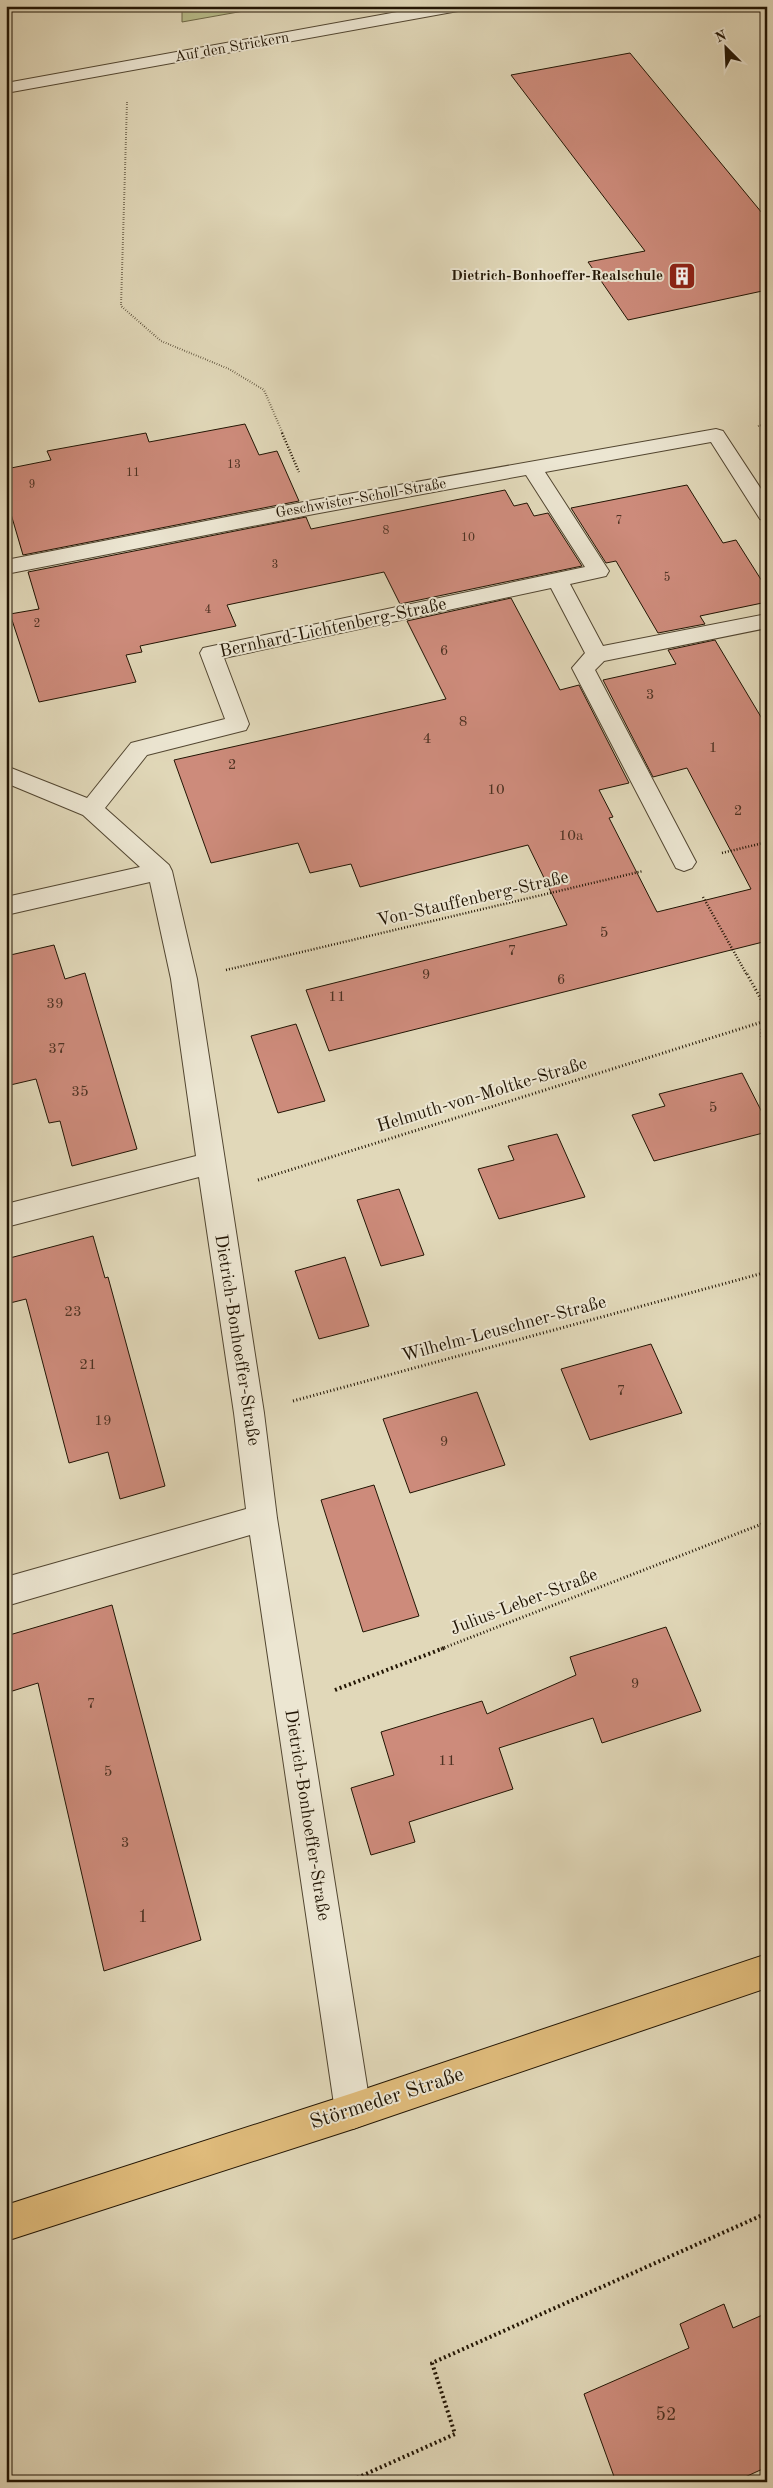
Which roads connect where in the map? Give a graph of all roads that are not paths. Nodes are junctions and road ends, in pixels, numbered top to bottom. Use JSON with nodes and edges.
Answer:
{"nodes":[{"id":1,"x":458,"y":6,"type":"edge"},
{"id":2,"x":6,"y":88,"type":"edge"},
{"id":3,"x":532,"y":468,"type":"junction"},
{"id":4,"x":767,"y":514,"type":"edge"},
{"id":5,"x":6,"y":568,"type":"edge"},
{"id":6,"x":557,"y":580,"type":"junction"},
{"id":7,"x":767,"y":621,"type":"edge"},
{"id":8,"x":597,"y":655,"type":"junction"},
{"id":9,"x":6,"y":774,"type":"edge"},
{"id":10,"x":91,"y":809,"type":"junction"},
{"id":11,"x":684,"y":862,"type":"road end"},
{"id":12,"x":160,"y":871,"type":"junction"},
{"id":13,"x":6,"y":906,"type":"edge"},
{"id":14,"x":210,"y":1163,"type":"junction"},
{"id":15,"x":6,"y":1216,"type":"edge"},
{"id":16,"x":262,"y":1518,"type":"junction"},
{"id":17,"x":6,"y":1592,"type":"edge"},
{"id":18,"x":767,"y":1971,"type":"edge"},
{"id":19,"x":353,"y":2111,"type":"junction"},
{"id":20,"x":6,"y":2223,"type":"edge"}],
"edges":[{"from":1,"to":2,"type":"street","name":"Auf den Strickern"},
{"from":3,"to":4,"type":"street","name":"Geschwister-Scholl-Straße"},
{"from":3,"to":5,"type":"street","name":"Geschwister-Scholl-Straße"},
{"from":3,"to":6,"type":"street","name":"Bernhard-Lichtenberg-Straße"},
{"from":6,"to":8,"type":"street"},
{"from":6,"to":10,"type":"street","name":"Bernhard-Lichtenberg-Straße"},
{"from":7,"to":8,"type":"street"},
{"from":8,"to":11,"type":"street"},
{"from":9,"to":10,"type":"street"},
{"from":10,"to":12,"type":"street"},
{"from":12,"to":13,"type":"street"},
{"from":12,"to":14,"type":"street","name":"Dietrich-Bonhoeffer-Straße"},
{"from":14,"to":15,"type":"street"},
{"from":14,"to":16,"type":"street","name":"Dietrich-Bonhoeffer-Straße"},
{"from":16,"to":17,"type":"street"},
{"from":16,"to":19,"type":"street","name":"Dietrich-Bonhoeffer-Straße"},
{"from":18,"to":19,"type":"main road","name":"Störmeder Straße"},
{"from":19,"to":20,"type":"main road","name":"Störmeder Straße"}]}
